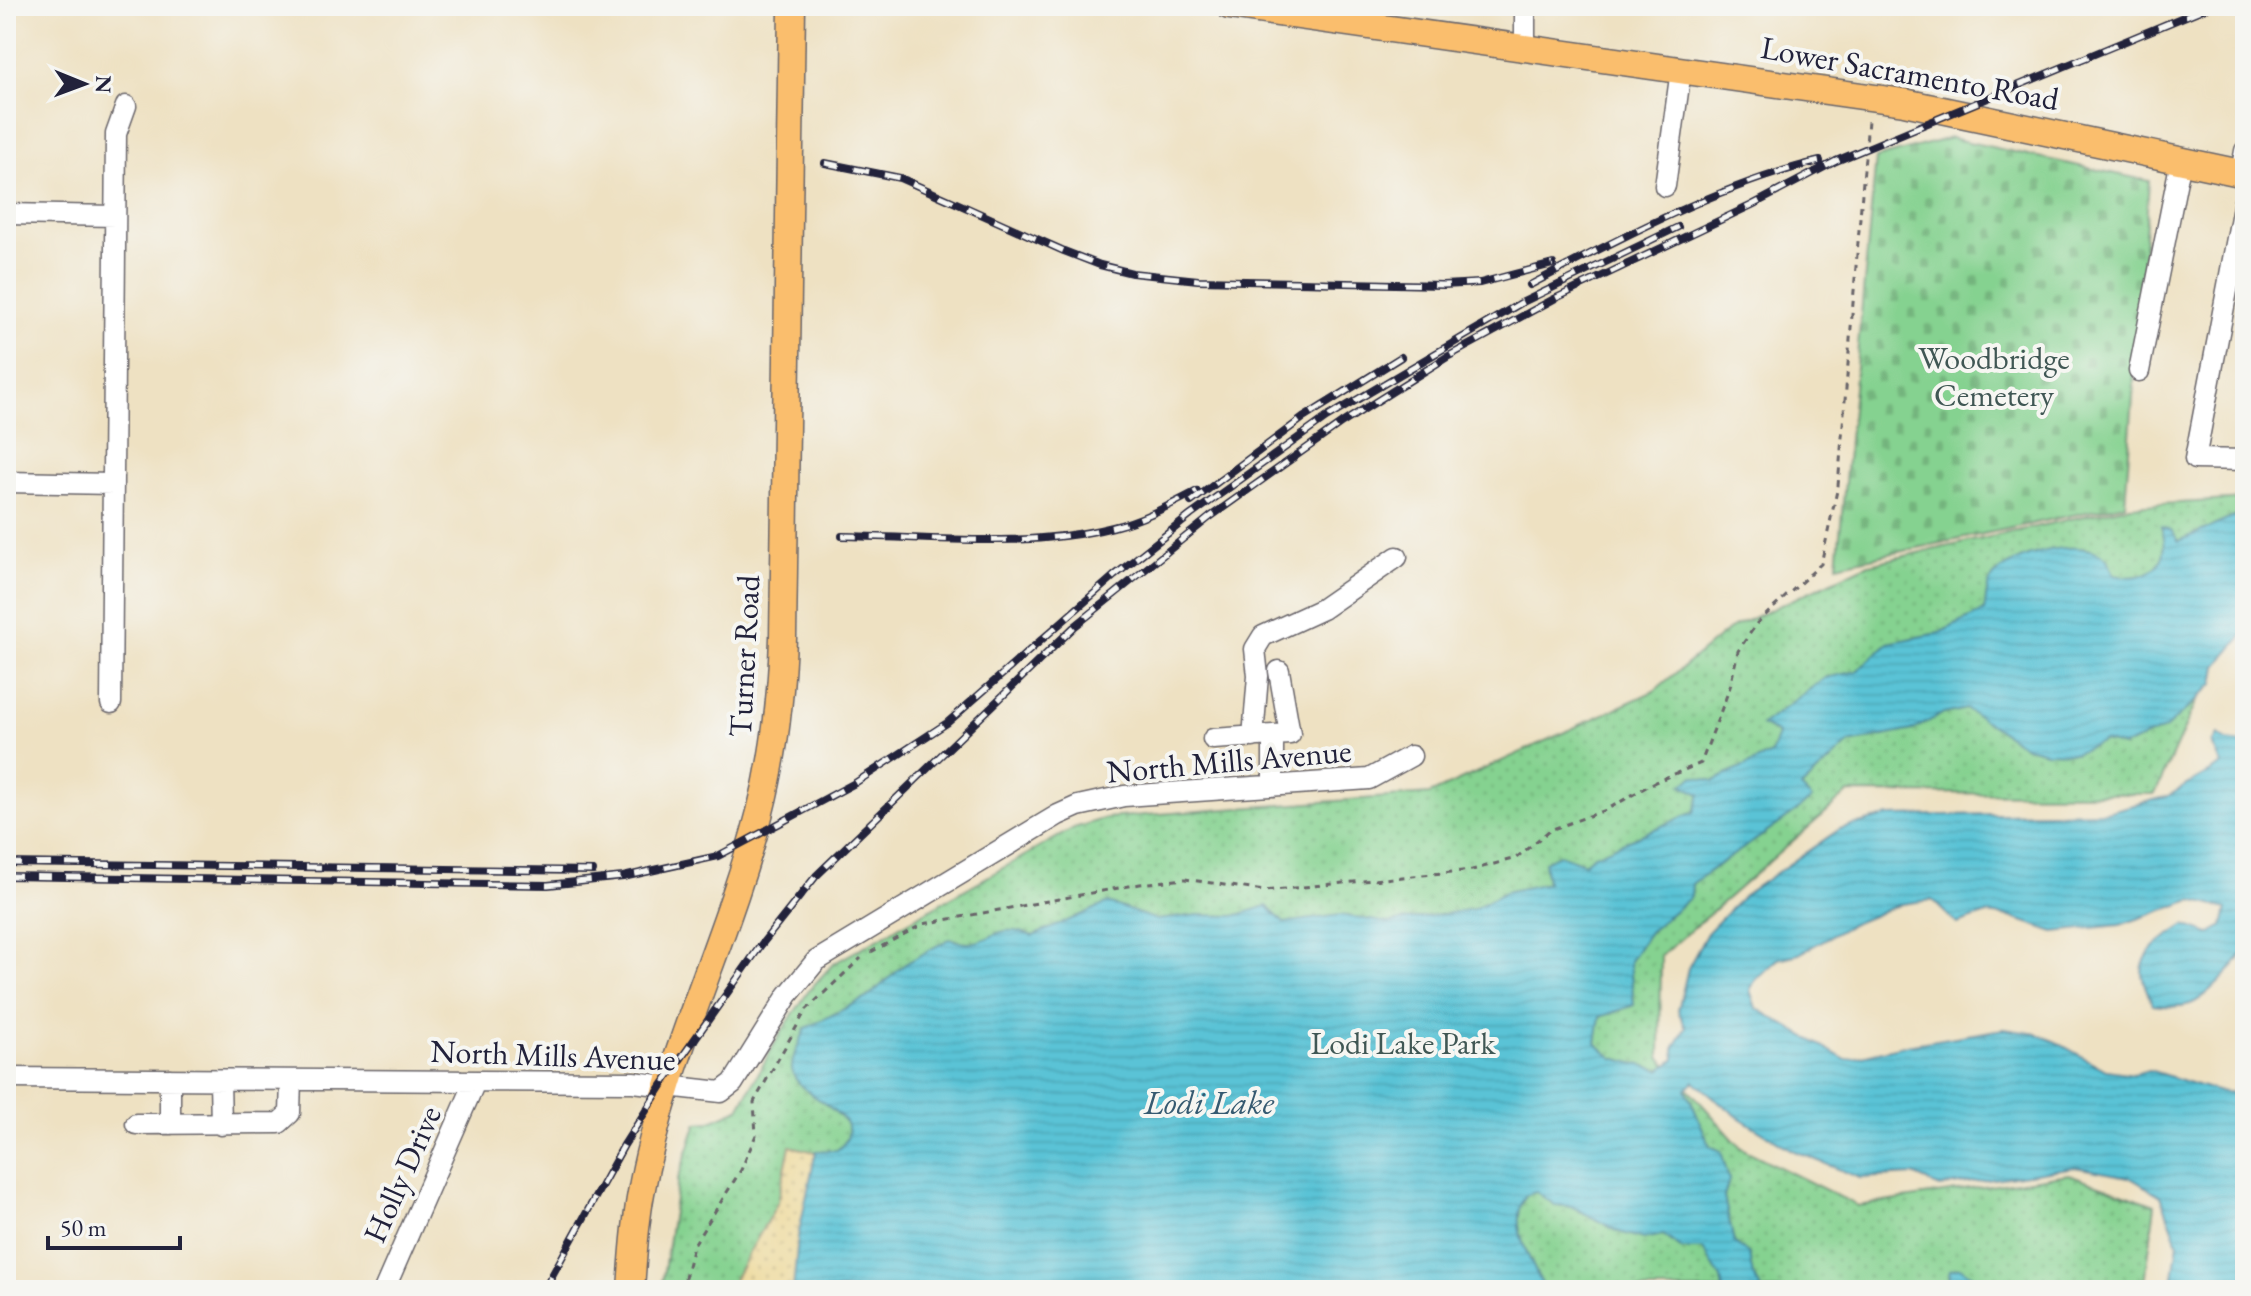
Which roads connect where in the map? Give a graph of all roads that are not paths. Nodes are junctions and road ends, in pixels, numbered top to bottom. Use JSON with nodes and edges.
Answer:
{"nodes":[{"id":1,"x":792,"y":6,"type":"edge"},
{"id":2,"x":1229,"y":6,"type":"edge"},
{"id":3,"x":1525,"y":6,"type":"edge"},
{"id":4,"x":1525,"y":47,"type":"junction"},
{"id":5,"x":1681,"y":70,"type":"junction"},
{"id":6,"x":126,"y":106,"type":"dead end"},
{"id":7,"x":2181,"y":160,"type":"junction"},
{"id":8,"x":2244,"y":174,"type":"edge"},
{"id":9,"x":1665,"y":186,"type":"dead end"},
{"id":10,"x":6,"y":214,"type":"edge"},
{"id":11,"x":115,"y":216,"type":"junction"},
{"id":12,"x":2139,"y":371,"type":"dead end"},
{"id":13,"x":2245,"y":460,"type":"edge"},
{"id":14,"x":6,"y":482,"type":"edge"},
{"id":15,"x":113,"y":484,"type":"junction"},
{"id":16,"x":1397,"y":557,"type":"dead end"},
{"id":17,"x":1279,"y":671,"type":"dead end"},
{"id":18,"x":111,"y":703,"type":"dead end"},
{"id":19,"x":1263,"y":736,"type":"junction"},
{"id":20,"x":1213,"y":739,"type":"dead end"},
{"id":21,"x":1411,"y":756,"type":"dead end"},
{"id":22,"x":1273,"y":786,"type":"junction"},
{"id":23,"x":6,"y":1078,"type":"edge"},
{"id":24,"x":170,"y":1079,"type":"junction"},
{"id":25,"x":220,"y":1080,"type":"junction"},
{"id":26,"x":291,"y":1080,"type":"junction"},
{"id":27,"x":475,"y":1082,"type":"junction"},
{"id":28,"x":670,"y":1085,"type":"junction"},
{"id":29,"x":136,"y":1124,"type":"dead end"},
{"id":30,"x":170,"y":1124,"type":"junction"},
{"id":31,"x":221,"y":1125,"type":"junction"},
{"id":32,"x":384,"y":1290,"type":"edge"},
{"id":33,"x":631,"y":1290,"type":"edge"}],
"edges":[{"from":1,"to":28,"type":"main road","name":"Turner Road"},
{"from":2,"to":4,"type":"main road","name":"Lower Sacramento Road"},
{"from":3,"to":4,"type":"street"},
{"from":4,"to":5,"type":"main road","name":"Lower Sacramento Road"},
{"from":5,"to":7,"type":"main road","name":"Lower Sacramento Road"},
{"from":5,"to":9,"type":"street"},
{"from":6,"to":11,"type":"street"},
{"from":7,"to":8,"type":"main road","name":"Lower Sacramento Road"},
{"from":7,"to":12,"type":"street"},
{"from":8,"to":13,"type":"street"},
{"from":10,"to":11,"type":"street"},
{"from":11,"to":15,"type":"street"},
{"from":14,"to":15,"type":"street"},
{"from":15,"to":18,"type":"street"},
{"from":16,"to":19,"type":"street"},
{"from":17,"to":19,"type":"street"},
{"from":19,"to":20,"type":"street"},
{"from":19,"to":22,"type":"street"},
{"from":21,"to":22,"type":"street","name":"North Mills Avenue"},
{"from":22,"to":28,"type":"street","name":"North Mills Avenue"},
{"from":23,"to":24,"type":"street","name":"North Mills Avenue"},
{"from":24,"to":25,"type":"street","name":"North Mills Avenue"},
{"from":24,"to":30,"type":"street"},
{"from":25,"to":26,"type":"street","name":"North Mills Avenue"},
{"from":25,"to":31,"type":"street"},
{"from":26,"to":27,"type":"street","name":"North Mills Avenue"},
{"from":26,"to":31,"type":"street"},
{"from":27,"to":28,"type":"street","name":"North Mills Avenue"},
{"from":27,"to":32,"type":"street","name":"Holly Drive"},
{"from":28,"to":33,"type":"main road","name":"Turner Road"},
{"from":29,"to":30,"type":"street"},
{"from":30,"to":31,"type":"street"}]}
